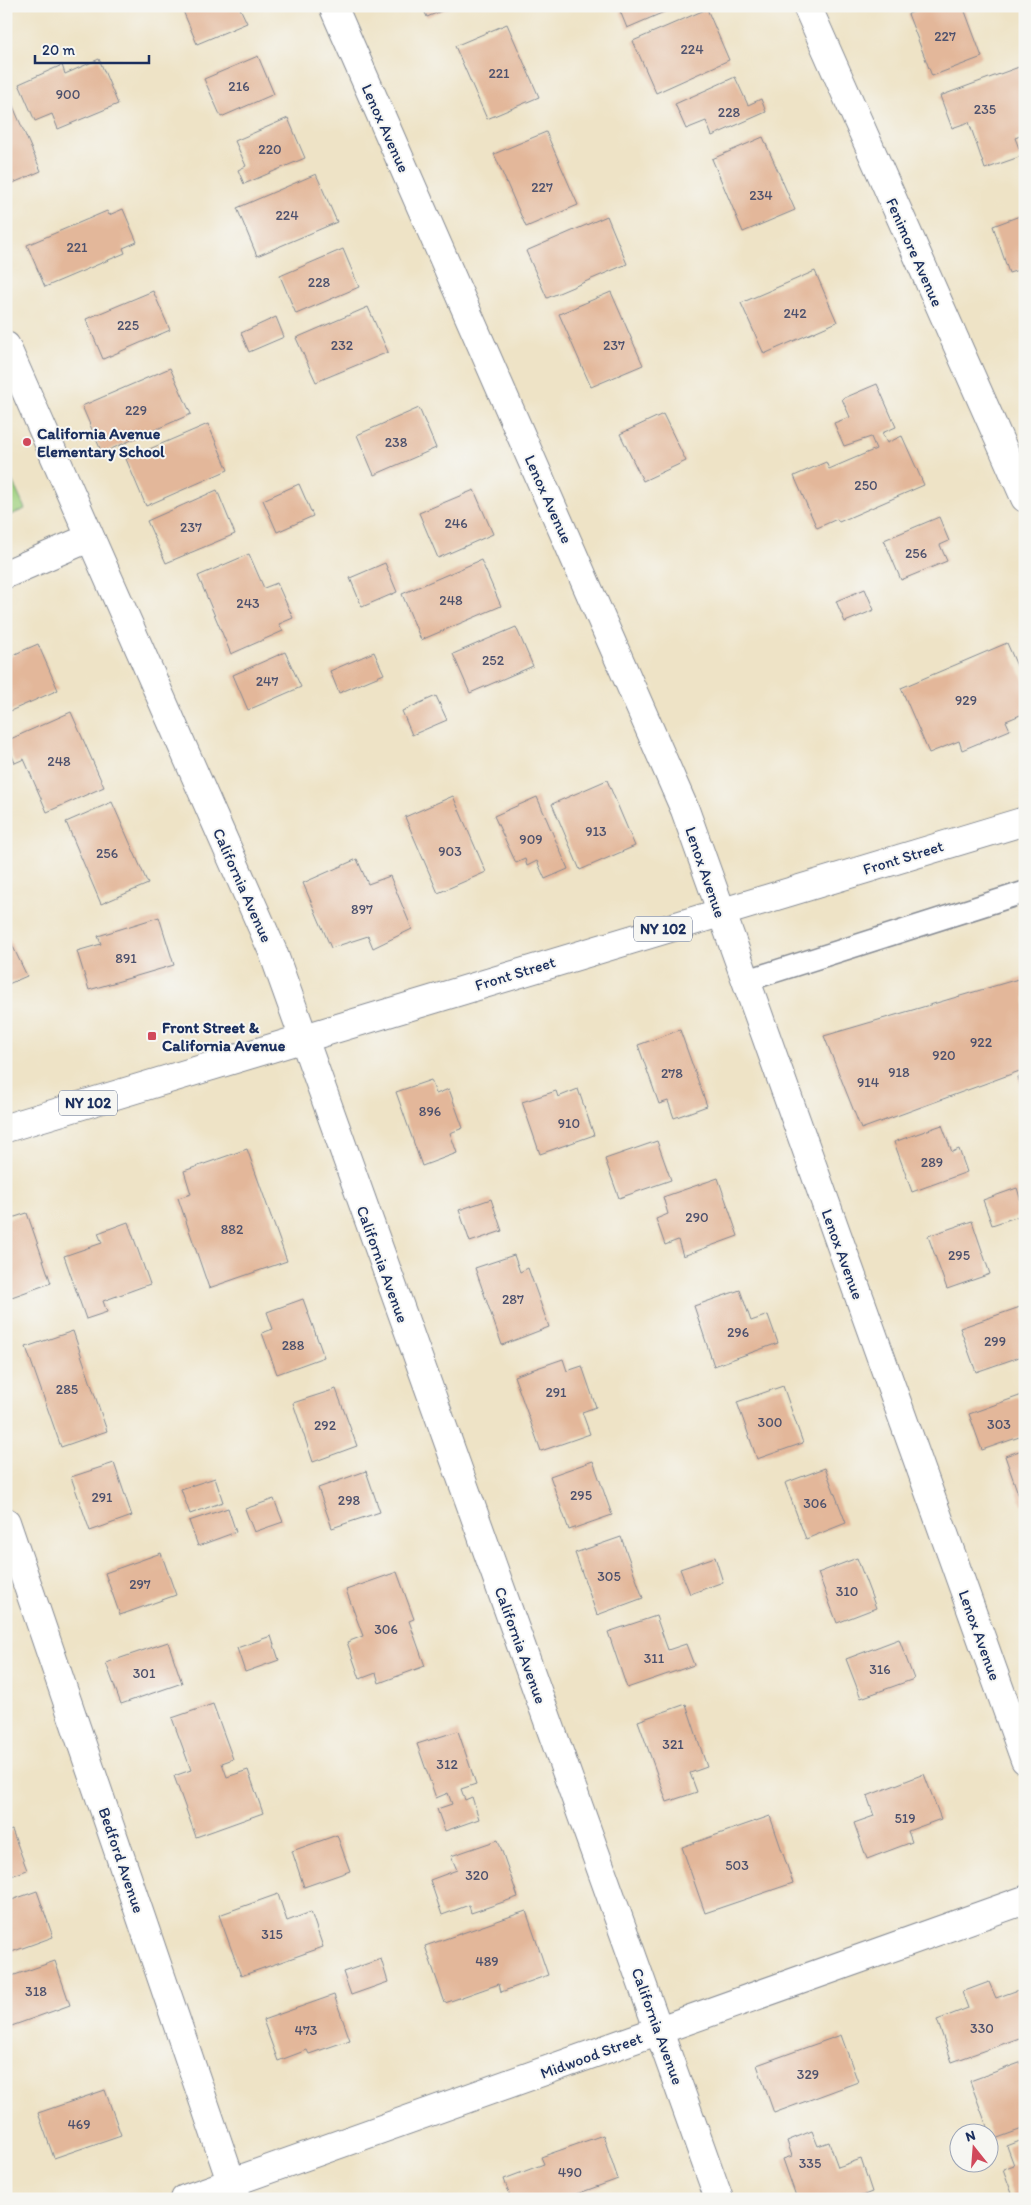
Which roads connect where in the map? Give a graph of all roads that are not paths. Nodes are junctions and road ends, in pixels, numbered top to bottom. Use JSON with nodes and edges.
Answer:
{"nodes":[{"id":1,"x":333,"y":6,"type":"edge"},
{"id":2,"x":807,"y":6,"type":"edge"},
{"id":3,"x":6,"y":346,"type":"edge"},
{"id":4,"x":1025,"y":498,"type":"edge"},
{"id":5,"x":89,"y":538,"type":"junction"},
{"id":6,"x":6,"y":574,"type":"edge"},
{"id":7,"x":1025,"y":821,"type":"edge"},
{"id":8,"x":1025,"y":892,"type":"edge"},
{"id":9,"x":720,"y":912,"type":"junction"},
{"id":10,"x":745,"y":981,"type":"junction"},
{"id":11,"x":302,"y":1038,"type":"junction"},
{"id":12,"x":6,"y":1128,"type":"edge"},
{"id":13,"x":6,"y":1522,"type":"edge"},
{"id":14,"x":1025,"y":1760,"type":"edge"},
{"id":15,"x":1025,"y":1900,"type":"edge"},
{"id":16,"x":659,"y":2030,"type":"junction"},
{"id":17,"x":234,"y":2190,"type":"edge"},
{"id":18,"x":185,"y":2199,"type":"edge"},
{"id":19,"x":719,"y":2199,"type":"edge"}],
"edges":[{"from":1,"to":9,"type":"street","name":"Lenox Avenue"},
{"from":2,"to":4,"type":"street","name":"Fenimore Avenue"},
{"from":3,"to":5,"type":"street","name":"California Avenue"},
{"from":5,"to":6,"type":"street"},
{"from":5,"to":11,"type":"street","name":"California Avenue"},
{"from":7,"to":9,"type":"street","name":"Front Street","number":"NY 102"},
{"from":8,"to":10,"type":"lane"},
{"from":9,"to":10,"type":"street","name":"Lenox Avenue"},
{"from":9,"to":11,"type":"street","name":"Front Street","number":"NY 102"},
{"from":10,"to":14,"type":"street","name":"Lenox Avenue"},
{"from":11,"to":12,"type":"street","name":"Front Street","number":"NY 102"},
{"from":11,"to":16,"type":"street","name":"California Avenue"},
{"from":13,"to":17,"type":"street","name":"Bedford Avenue"},
{"from":15,"to":16,"type":"street","name":"Midwood Street"},
{"from":16,"to":17,"type":"street","name":"Midwood Street"},
{"from":16,"to":19,"type":"street","name":"California Avenue"},
{"from":17,"to":18,"type":"street","name":"Midwood Street"}]}
